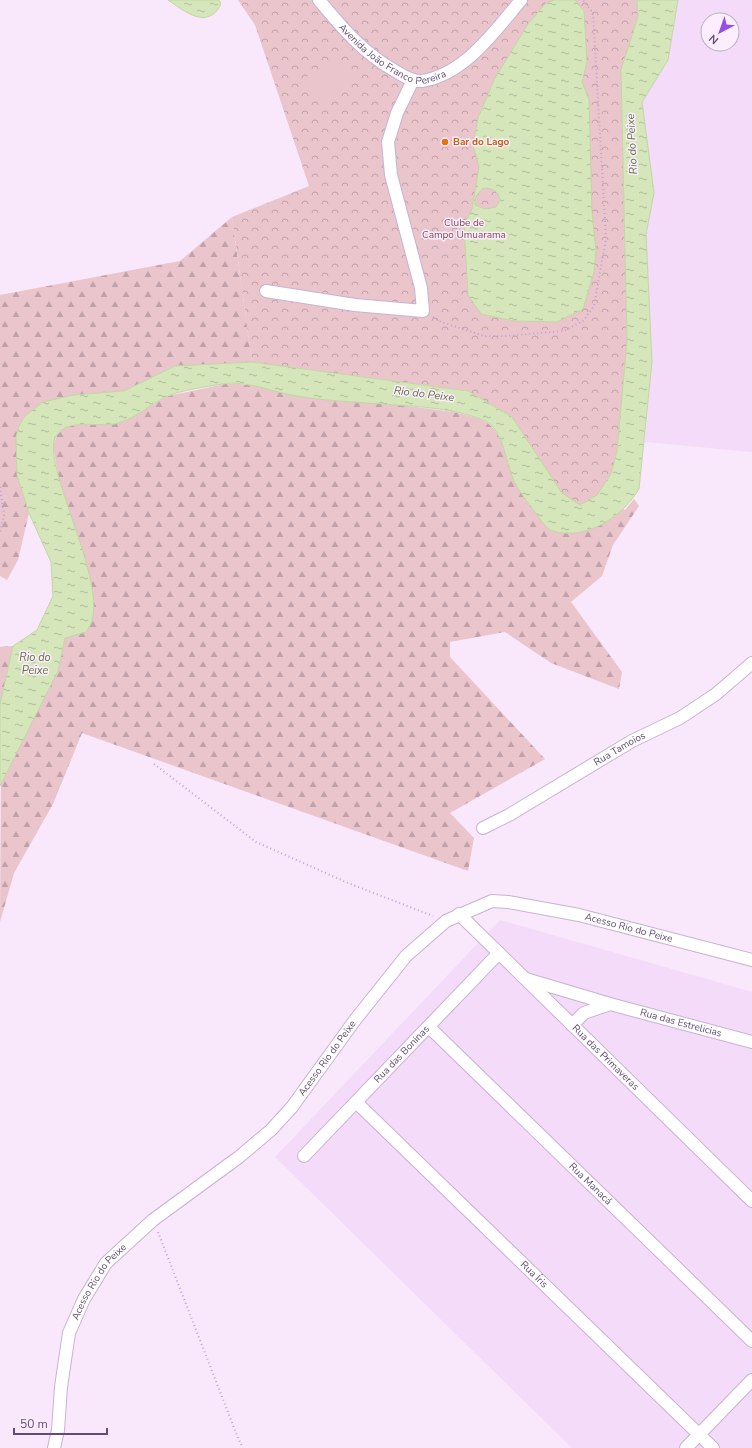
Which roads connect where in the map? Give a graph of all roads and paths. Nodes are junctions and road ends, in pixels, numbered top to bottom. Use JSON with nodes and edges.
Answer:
{"nodes":[{"id":1,"x":319,"y":0,"type":"edge"},
{"id":2,"x":521,"y":0,"type":"edge"},
{"id":3,"x":583,"y":0,"type":"edge"},
{"id":4,"x":413,"y":80,"type":"junction"},
{"id":5,"x":266,"y":292,"type":"dead end"},
{"id":6,"x":423,"y":311,"type":"junction"},
{"id":7,"x":0,"y":487,"type":"edge"},
{"id":8,"x":0,"y":533,"type":"edge"},
{"id":9,"x":752,"y":663,"type":"edge"},
{"id":10,"x":154,"y":764,"type":"dead end"},
{"id":11,"x":483,"y":828,"type":"dead end"},
{"id":12,"x":459,"y":914,"type":"junction"},
{"id":13,"x":446,"y":921,"type":"junction"},
{"id":14,"x":499,"y":953,"type":"junction"},
{"id":15,"x":752,"y":960,"type":"edge"},
{"id":16,"x":524,"y":978,"type":"junction"},
{"id":17,"x":610,"y":1004,"type":"junction"},
{"id":18,"x":572,"y":1025,"type":"junction"},
{"id":19,"x":428,"y":1026,"type":"junction"},
{"id":20,"x":752,"y":1042,"type":"edge"},
{"id":21,"x":356,"y":1102,"type":"junction"},
{"id":22,"x":304,"y":1156,"type":"dead end"},
{"id":23,"x":752,"y":1200,"type":"edge"},
{"id":24,"x":153,"y":1220,"type":"junction"},
{"id":25,"x":752,"y":1341,"type":"edge"},
{"id":26,"x":752,"y":1380,"type":"edge"},
{"id":27,"x":699,"y":1435,"type":"junction"},
{"id":28,"x":54,"y":1448,"type":"edge"},
{"id":29,"x":244,"y":1448,"type":"edge"},
{"id":30,"x":686,"y":1448,"type":"edge"},
{"id":31,"x":713,"y":1448,"type":"edge"}],
"edges":[{"from":1,"to":4,"type":"street","name":"Avenida João Franco Pereira"},
{"from":2,"to":4,"type":"street","name":"Avenida João Franco Pereira"},
{"from":3,"to":6,"type":"path"},
{"from":4,"to":6,"type":"street"},
{"from":5,"to":6,"type":"street"},
{"from":7,"to":8,"type":"path"},
{"from":9,"to":11,"type":"street","name":"Rua Tamoios"},
{"from":10,"to":13,"type":"path"},
{"from":12,"to":13,"type":"street","name":"Acesso Rio do Peixe"},
{"from":12,"to":14,"type":"street","name":"Rua das Primaveras"},
{"from":12,"to":15,"type":"street","name":"Acesso Rio do Peixe"},
{"from":13,"to":24,"type":"street","name":"Acesso Rio do Peixe"},
{"from":14,"to":16,"type":"street","name":"Rua das Primaveras"},
{"from":14,"to":19,"type":"street","name":"Rua das Boninas"},
{"from":16,"to":17,"type":"street","name":"Rua das Estrelicias"},
{"from":16,"to":18,"type":"street","name":"Rua das Primaveras"},
{"from":17,"to":18,"type":"street"},
{"from":17,"to":20,"type":"street","name":"Rua das Estrelicias"},
{"from":18,"to":23,"type":"street","name":"Rua das Primaveras"},
{"from":19,"to":21,"type":"street","name":"Rua das Boninas"},
{"from":19,"to":25,"type":"street","name":"Rua Manacá"},
{"from":21,"to":22,"type":"street","name":"Rua das Boninas"},
{"from":21,"to":27,"type":"street","name":"Rua Íris"},
{"from":24,"to":28,"type":"street","name":"Acesso Rio do Peixe"},
{"from":24,"to":29,"type":"path"},
{"from":26,"to":27,"type":"street"},
{"from":27,"to":30,"type":"street"},
{"from":27,"to":31,"type":"street","name":"Rua Íris"}]}
